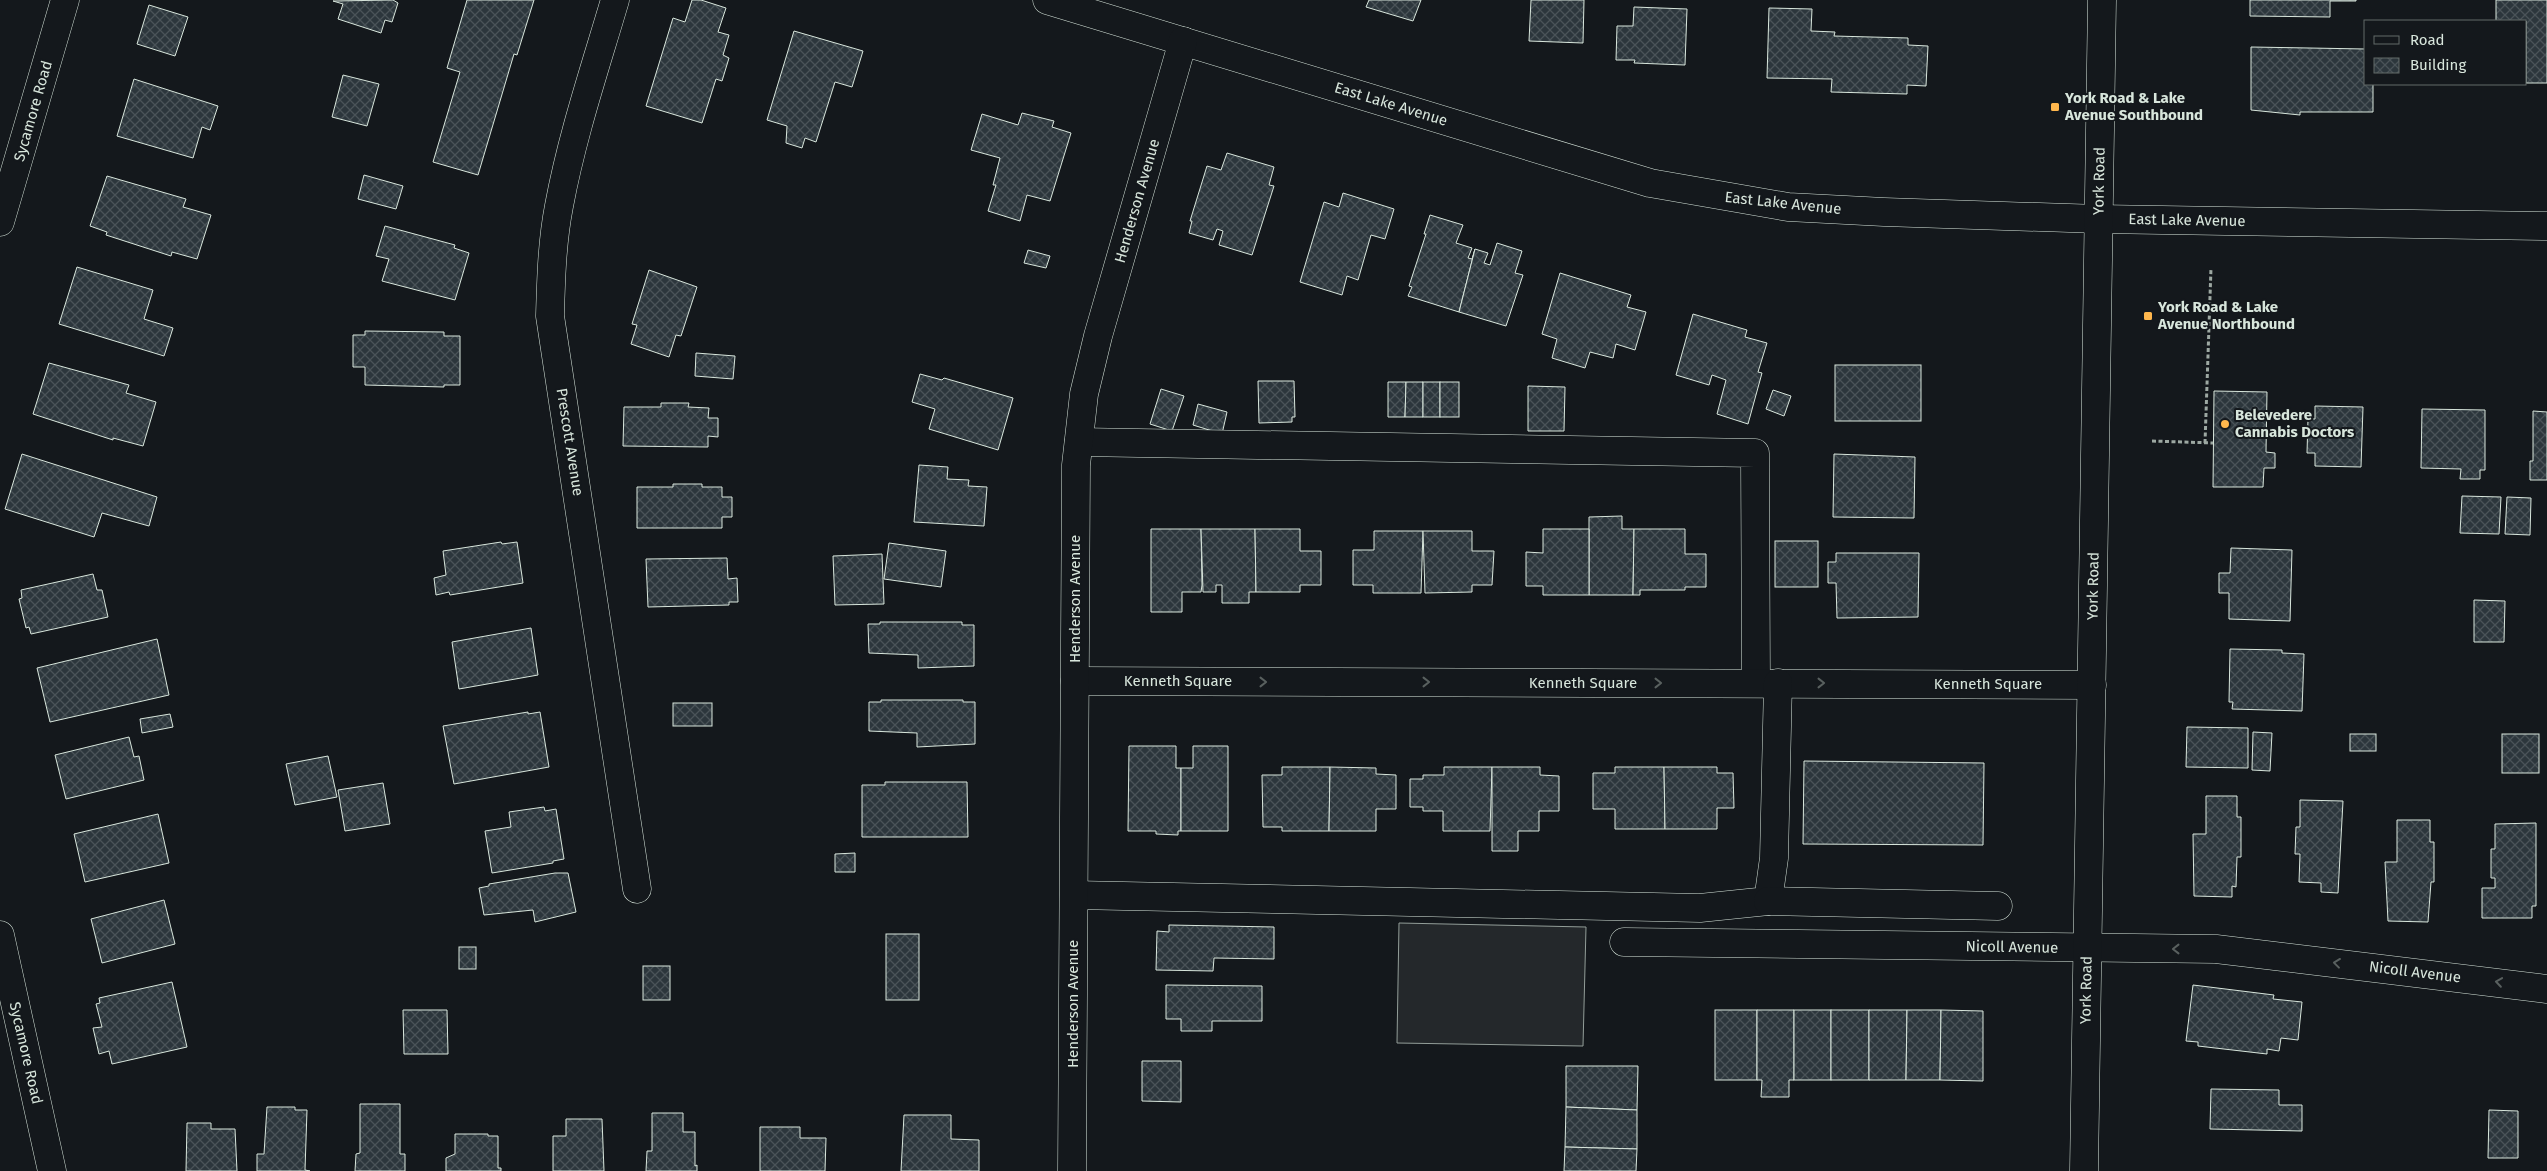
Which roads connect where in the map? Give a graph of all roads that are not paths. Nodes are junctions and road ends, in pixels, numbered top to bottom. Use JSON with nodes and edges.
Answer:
{"nodes":[{"id":1,"x":65,"y":0,"type":"edge"},
{"id":2,"x":615,"y":0,"type":"edge"},
{"id":3,"x":1047,"y":0,"type":"edge"},
{"id":4,"x":2102,"y":0,"type":"edge"},
{"id":5,"x":1183,"y":41,"type":"junction"},
{"id":6,"x":2099,"y":219,"type":"junction"},
{"id":7,"x":0,"y":222,"type":"edge"},
{"id":8,"x":2547,"y":226,"type":"edge"},
{"id":9,"x":1079,"y":442,"type":"junction"},
{"id":10,"x":1075,"y":681,"type":"junction"},
{"id":11,"x":1767,"y":683,"type":"junction"},
{"id":12,"x":2092,"y":685,"type":"junction"},
{"id":13,"x":637,"y":889,"type":"dead end"},
{"id":14,"x":1074,"y":895,"type":"junction"},
{"id":15,"x":1768,"y":901,"type":"junction"},
{"id":16,"x":1998,"y":906,"type":"dead end"},
{"id":17,"x":0,"y":935,"type":"edge"},
{"id":18,"x":1624,"y":942,"type":"dead end"},
{"id":19,"x":2087,"y":948,"type":"junction"},
{"id":20,"x":2547,"y":989,"type":"edge"},
{"id":21,"x":52,"y":1171,"type":"edge"},
{"id":22,"x":1072,"y":1171,"type":"edge"},
{"id":23,"x":2084,"y":1171,"type":"edge"}],
"edges":[{"from":1,"to":7,"type":"street","name":"Sycamore Road"},
{"from":2,"to":13,"type":"street","name":"Prescott Avenue"},
{"from":3,"to":5,"type":"street","name":"East Lake Avenue"},
{"from":4,"to":6,"type":"street","name":"York Road"},
{"from":5,"to":6,"type":"street","name":"East Lake Avenue"},
{"from":5,"to":9,"type":"street","name":"Henderson Avenue"},
{"from":6,"to":8,"type":"street","name":"East Lake Avenue"},
{"from":6,"to":12,"type":"street","name":"York Road"},
{"from":9,"to":10,"type":"street","name":"Henderson Avenue"},
{"from":9,"to":11,"type":"street"},
{"from":10,"to":11,"type":"street","name":"Kenneth Square","one_way":true},
{"from":10,"to":14,"type":"street","name":"Henderson Avenue"},
{"from":11,"to":12,"type":"street","name":"Kenneth Square","one_way":true},
{"from":11,"to":15,"type":"street"},
{"from":12,"to":19,"type":"street","name":"York Road"},
{"from":14,"to":15,"type":"street"},
{"from":14,"to":22,"type":"street","name":"Henderson Avenue"},
{"from":15,"to":16,"type":"street"},
{"from":17,"to":21,"type":"street","name":"Sycamore Road"},
{"from":18,"to":19,"type":"street","name":"Nicoll Avenue"},
{"from":20,"to":19,"type":"street","name":"Nicoll Avenue","one_way":true},
{"from":19,"to":23,"type":"street","name":"York Road"}]}
